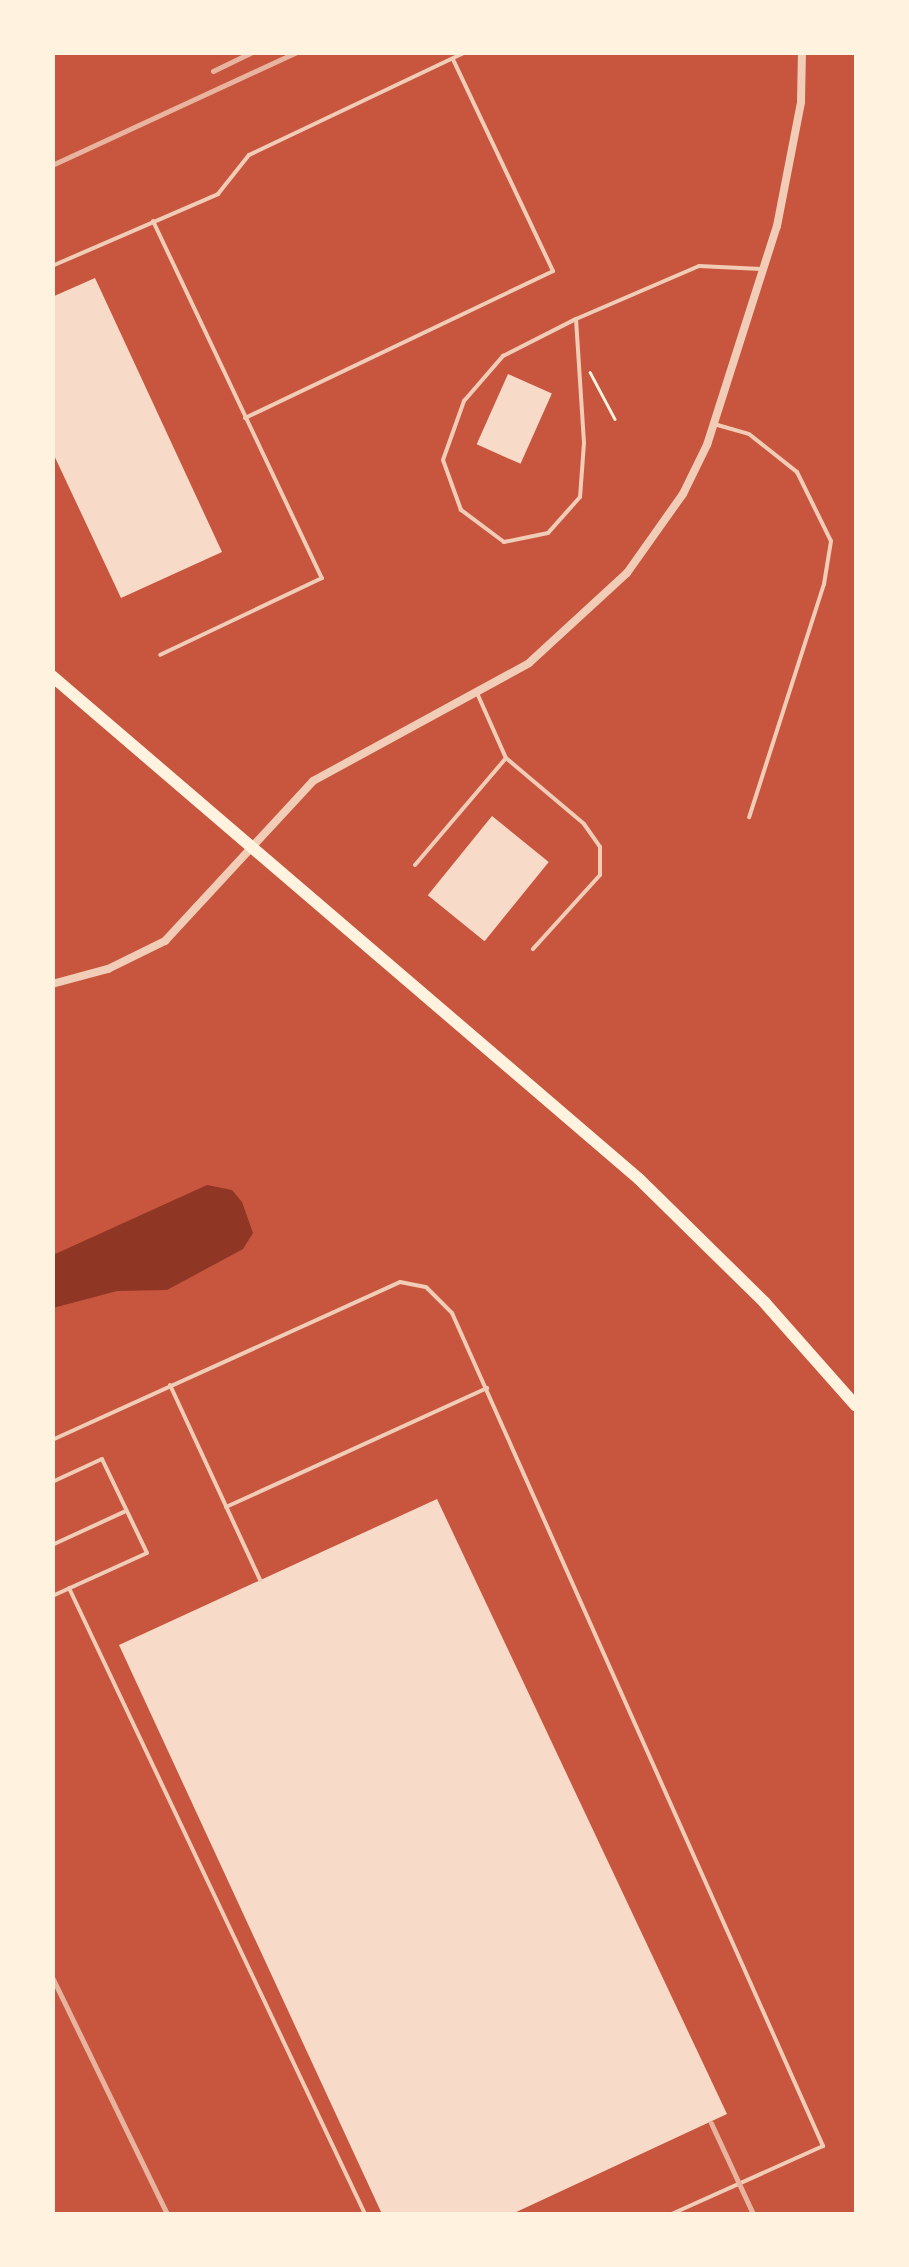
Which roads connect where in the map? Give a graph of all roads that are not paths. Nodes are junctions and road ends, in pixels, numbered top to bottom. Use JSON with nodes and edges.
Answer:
{"nodes":[{"id":1,"x":466,"y":52,"type":"edge"},
{"id":2,"x":802,"y":52,"type":"edge"},
{"id":3,"x":453,"y":59,"type":"junction"},
{"id":4,"x":153,"y":221,"type":"junction"},
{"id":5,"x":52,"y":266,"type":"edge"},
{"id":6,"x":766,"y":270,"type":"junction"},
{"id":7,"x":576,"y":320,"type":"junction"},
{"id":8,"x":245,"y":418,"type":"junction"},
{"id":9,"x":714,"y":424,"type":"junction"},
{"id":10,"x":160,"y":655,"type":"dead end"},
{"id":11,"x":52,"y":676,"type":"edge"},
{"id":12,"x":477,"y":693,"type":"junction"},
{"id":13,"x":506,"y":758,"type":"junction"},
{"id":14,"x":749,"y":817,"type":"dead end"},
{"id":15,"x":252,"y":846,"type":"junction"},
{"id":16,"x":415,"y":866,"type":"dead end"},
{"id":17,"x":533,"y":949,"type":"dead end"},
{"id":18,"x":52,"y":984,"type":"edge"},
{"id":19,"x":170,"y":1385,"type":"junction"},
{"id":20,"x":486,"y":1388,"type":"junction"},
{"id":21,"x":856,"y":1406,"type":"edge"},
{"id":22,"x":52,"y":1440,"type":"edge"},
{"id":23,"x":52,"y":1482,"type":"edge"},
{"id":24,"x":226,"y":1506,"type":"junction"},
{"id":25,"x":126,"y":1510,"type":"junction"},
{"id":26,"x":52,"y":1545,"type":"edge"},
{"id":27,"x":260,"y":1580,"type":"dead end"},
{"id":28,"x":70,"y":1588,"type":"junction"},
{"id":29,"x":52,"y":1596,"type":"edge"},
{"id":30,"x":366,"y":2214,"type":"edge"},
{"id":31,"x":672,"y":2214,"type":"edge"}],
"edges":[{"from":1,"to":3,"type":"lane"},
{"from":2,"to":6,"type":"street"},
{"from":3,"to":4,"type":"lane"},
{"from":3,"to":8,"type":"lane"},
{"from":4,"to":5,"type":"lane"},
{"from":4,"to":8,"type":"lane"},
{"from":6,"to":7,"type":"lane"},
{"from":6,"to":9,"type":"street"},
{"from":7,"to":7,"type":"lane"},
{"from":8,"to":10,"type":"lane"},
{"from":9,"to":12,"type":"street"},
{"from":9,"to":14,"type":"lane"},
{"from":11,"to":15,"type":"main road"},
{"from":12,"to":13,"type":"lane"},
{"from":12,"to":15,"type":"street"},
{"from":13,"to":16,"type":"lane"},
{"from":13,"to":17,"type":"lane"},
{"from":15,"to":18,"type":"street"},
{"from":15,"to":21,"type":"main road"},
{"from":19,"to":20,"type":"lane"},
{"from":19,"to":22,"type":"lane"},
{"from":19,"to":24,"type":"lane"},
{"from":20,"to":24,"type":"lane"},
{"from":20,"to":31,"type":"lane"},
{"from":23,"to":25,"type":"lane"},
{"from":24,"to":27,"type":"lane"},
{"from":25,"to":26,"type":"lane"},
{"from":25,"to":28,"type":"lane"},
{"from":28,"to":29,"type":"lane"},
{"from":28,"to":30,"type":"lane"}]}
